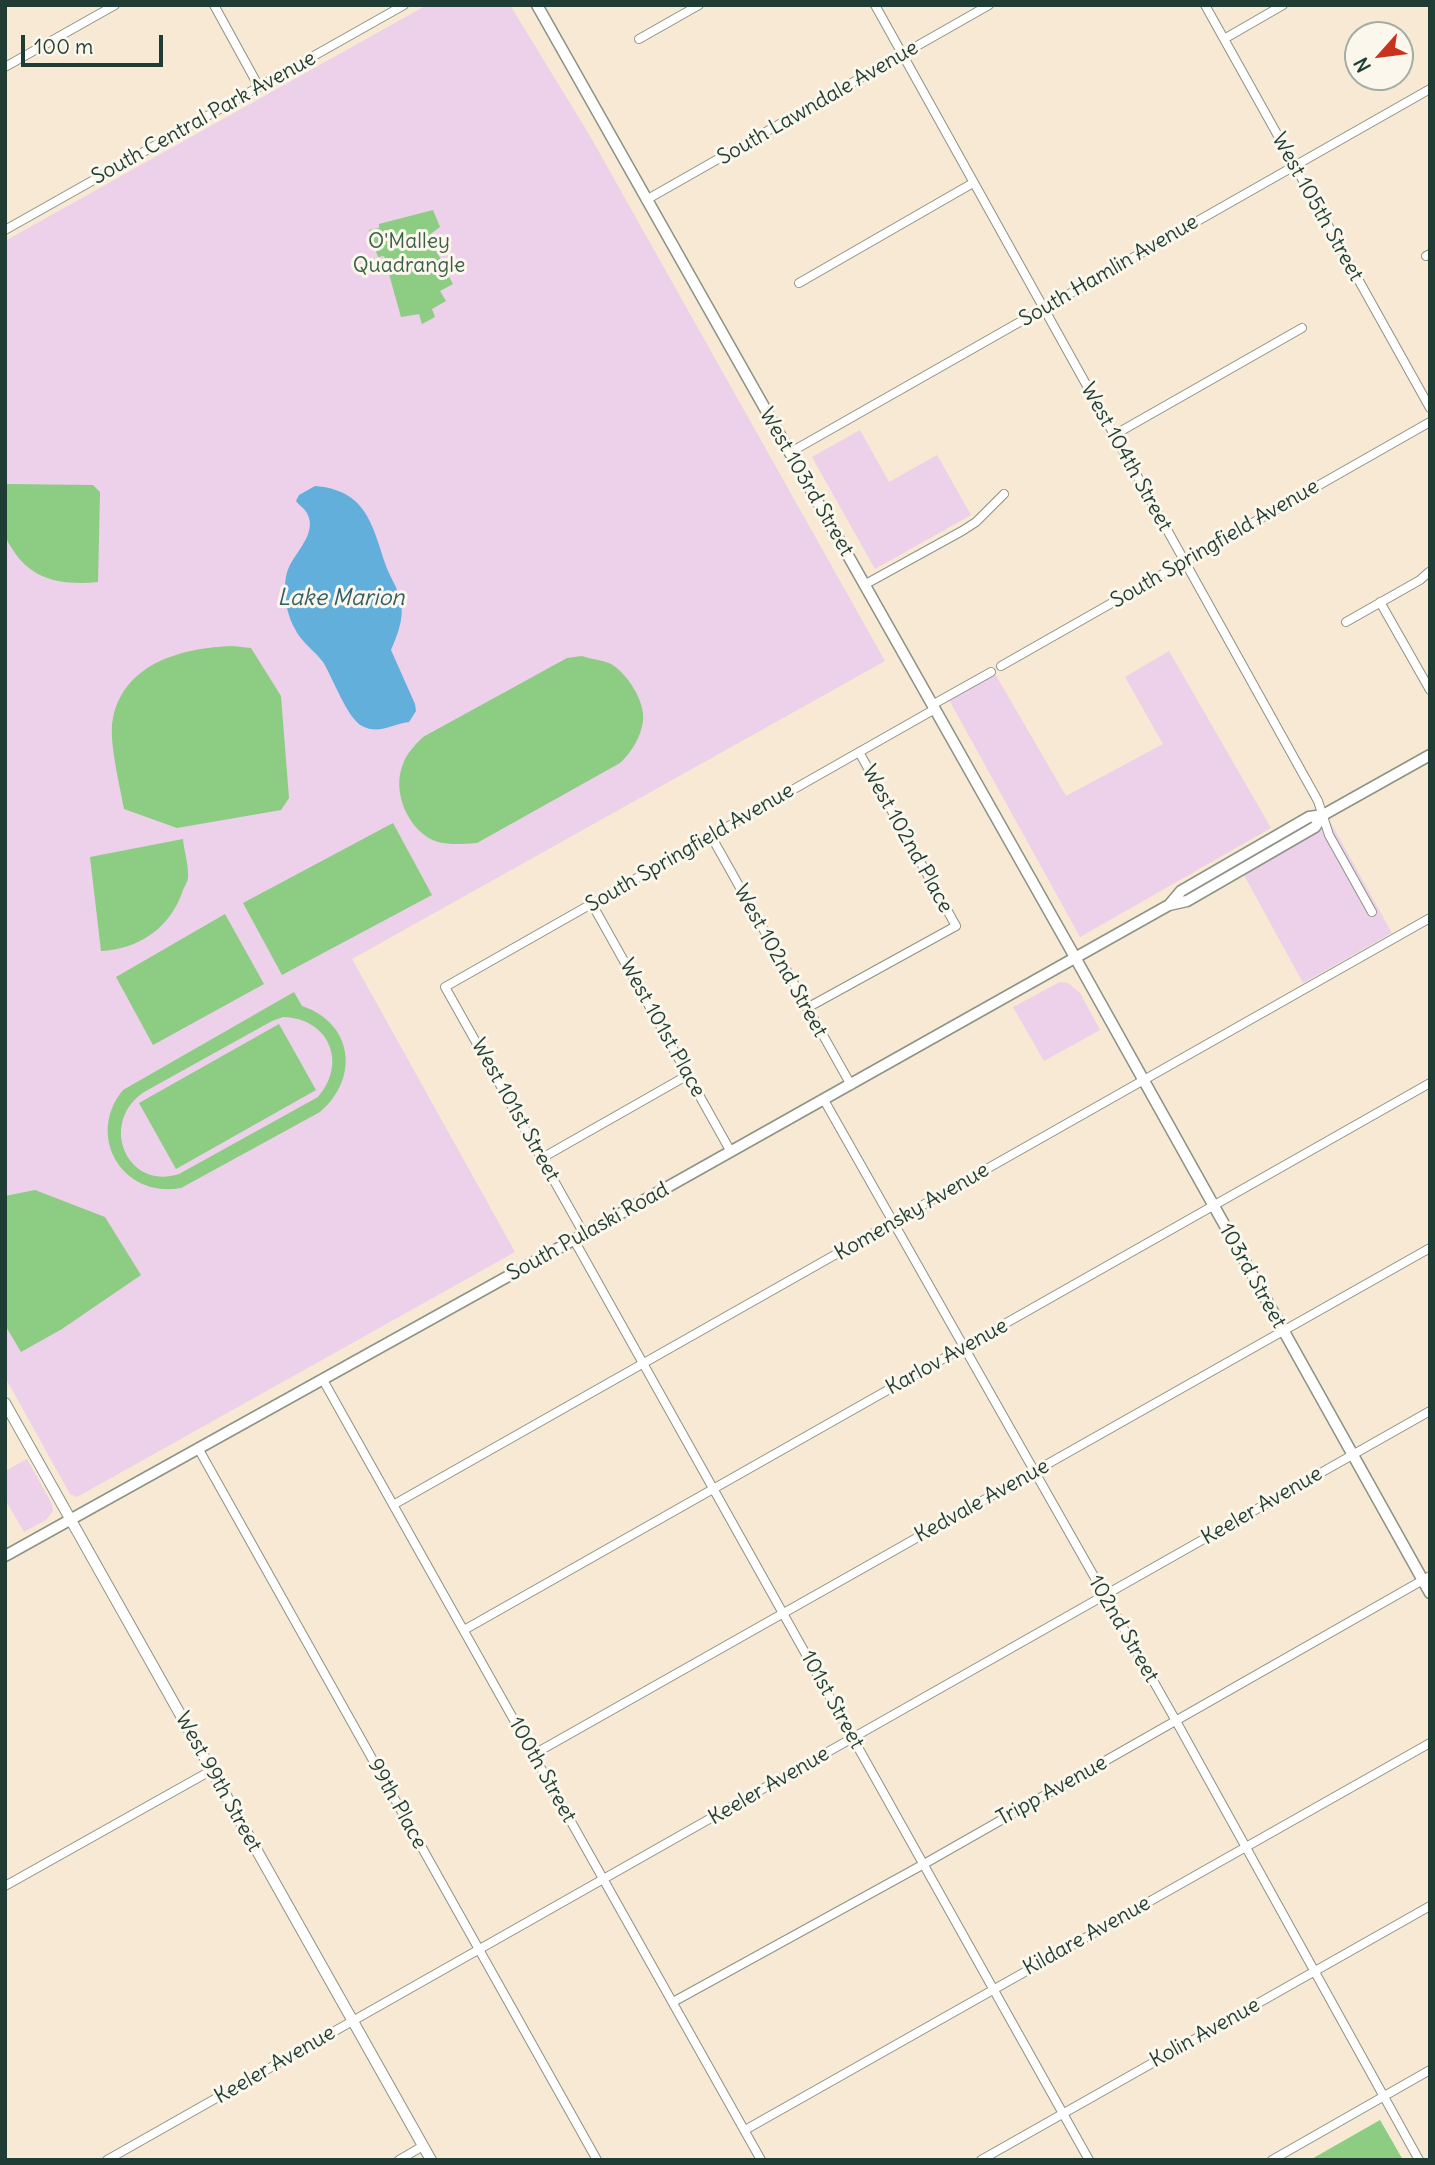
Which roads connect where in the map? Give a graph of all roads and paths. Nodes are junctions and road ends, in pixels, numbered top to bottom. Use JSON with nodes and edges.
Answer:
{"nodes":[{"id":1,"x":115,"y":5,"type":"edge"},
{"id":2,"x":214,"y":5,"type":"edge"},
{"id":3,"x":404,"y":5,"type":"edge"},
{"id":4,"x":537,"y":5,"type":"edge"},
{"id":5,"x":699,"y":5,"type":"edge"},
{"id":6,"x":874,"y":5,"type":"edge"},
{"id":7,"x":989,"y":5,"type":"edge"},
{"id":8,"x":1205,"y":5,"type":"edge"},
{"id":9,"x":1283,"y":5,"type":"edge"},
{"id":10,"x":639,"y":39,"type":"dead end"},
{"id":11,"x":1224,"y":39,"type":"junction"},
{"id":12,"x":902,"y":55,"type":"junction"},
{"id":13,"x":5,"y":67,"type":"edge"},
{"id":14,"x":259,"y":87,"type":"junction"},
{"id":15,"x":1430,"y":89,"type":"edge"},
{"id":16,"x":1294,"y":166,"type":"junction"},
{"id":17,"x":973,"y":183,"type":"junction"},
{"id":18,"x":646,"y":200,"type":"junction"},
{"id":19,"x":7,"y":226,"type":"edge"},
{"id":20,"x":799,"y":283,"type":"dead end"},
{"id":21,"x":1044,"y":309,"type":"junction"},
{"id":22,"x":1302,"y":328,"type":"dead end"},
{"id":23,"x":1430,"y":408,"type":"edge"},
{"id":24,"x":1430,"y":422,"type":"edge"},
{"id":25,"x":1114,"y":435,"type":"junction"},
{"id":26,"x":789,"y":453,"type":"junction"},
{"id":27,"x":1004,"y":494,"type":"dead end"},
{"id":28,"x":1185,"y":562,"type":"junction"},
{"id":29,"x":1429,"y":572,"type":"edge"},
{"id":30,"x":864,"y":585,"type":"junction"},
{"id":31,"x":1380,"y":603,"type":"junction"},
{"id":32,"x":1346,"y":622,"type":"dead end"},
{"id":33,"x":1001,"y":666,"type":"dead end"},
{"id":34,"x":991,"y":672,"type":"dead end"},
{"id":35,"x":1430,"y":690,"type":"edge"},
{"id":36,"x":933,"y":707,"type":"junction"},
{"id":37,"x":859,"y":752,"type":"junction"},
{"id":38,"x":1430,"y":755,"type":"edge"},
{"id":39,"x":1323,"y":816,"type":"junction"},
{"id":40,"x":711,"y":836,"type":"junction"},
{"id":41,"x":592,"y":904,"type":"junction"},
{"id":42,"x":1372,"y":912,"type":"dead end"},
{"id":43,"x":1430,"y":918,"type":"edge"},
{"id":44,"x":1075,"y":958,"type":"junction"},
{"id":45,"x":445,"y":987,"type":"joint"},
{"id":46,"x":807,"y":1008,"type":"junction"},
{"id":47,"x":688,"y":1074,"type":"junction"},
{"id":48,"x":1144,"y":1080,"type":"junction"},
{"id":49,"x":1430,"y":1083,"type":"edge"},
{"id":50,"x":851,"y":1085,"type":"junction"},
{"id":51,"x":824,"y":1100,"type":"junction"},
{"id":52,"x":731,"y":1152,"type":"junction"},
{"id":53,"x":542,"y":1158,"type":"junction"},
{"id":54,"x":1214,"y":1206,"type":"junction"},
{"id":55,"x":894,"y":1222,"type":"junction"},
{"id":56,"x":579,"y":1237,"type":"junction"},
{"id":57,"x":1430,"y":1248,"type":"edge"},
{"id":58,"x":1284,"y":1332,"type":"junction"},
{"id":59,"x":965,"y":1348,"type":"junction"},
{"id":60,"x":643,"y":1363,"type":"junction"},
{"id":61,"x":323,"y":1380,"type":"junction"},
{"id":62,"x":5,"y":1403,"type":"edge"},
{"id":63,"x":1430,"y":1411,"type":"edge"},
{"id":64,"x":198,"y":1448,"type":"junction"},
{"id":65,"x":1353,"y":1455,"type":"junction"},
{"id":66,"x":1034,"y":1472,"type":"junction"},
{"id":67,"x":714,"y":1489,"type":"junction"},
{"id":68,"x":393,"y":1505,"type":"junction"},
{"id":69,"x":70,"y":1520,"type":"junction"},
{"id":70,"x":5,"y":1556,"type":"edge"},
{"id":71,"x":1426,"y":1578,"type":"edge"},
{"id":72,"x":1430,"y":1593,"type":"edge"},
{"id":73,"x":1103,"y":1596,"type":"junction"},
{"id":74,"x":783,"y":1613,"type":"junction"},
{"id":75,"x":464,"y":1630,"type":"junction"},
{"id":76,"x":1176,"y":1721,"type":"junction"},
{"id":77,"x":853,"y":1738,"type":"junction"},
{"id":78,"x":1430,"y":1743,"type":"edge"},
{"id":79,"x":534,"y":1755,"type":"junction"},
{"id":80,"x":212,"y":1770,"type":"junction"},
{"id":81,"x":1245,"y":1847,"type":"junction"},
{"id":82,"x":923,"y":1864,"type":"junction"},
{"id":83,"x":604,"y":1879,"type":"junction"},
{"id":84,"x":5,"y":1886,"type":"edge"},
{"id":85,"x":1430,"y":1906,"type":"edge"},
{"id":86,"x":479,"y":1950,"type":"junction"},
{"id":87,"x":1314,"y":1972,"type":"junction"},
{"id":88,"x":994,"y":1989,"type":"junction"},
{"id":89,"x":673,"y":2002,"type":"junction"},
{"id":90,"x":352,"y":2021,"type":"junction"},
{"id":91,"x":1430,"y":2070,"type":"edge"},
{"id":92,"x":1384,"y":2096,"type":"junction"},
{"id":93,"x":1063,"y":2113,"type":"junction"},
{"id":94,"x":745,"y":2130,"type":"junction"},
{"id":95,"x":423,"y":2146,"type":"junction"},
{"id":96,"x":107,"y":2160,"type":"edge"},
{"id":97,"x":398,"y":2160,"type":"edge"},
{"id":98,"x":431,"y":2160,"type":"edge"},
{"id":99,"x":597,"y":2160,"type":"edge"},
{"id":100,"x":761,"y":2160,"type":"edge"},
{"id":101,"x":981,"y":2160,"type":"edge"},
{"id":102,"x":1089,"y":2160,"type":"edge"},
{"id":103,"x":1272,"y":2160,"type":"edge"},
{"id":104,"x":1419,"y":2160,"type":"edge"}],
"edges":[{"from":1,"to":13,"type":"street"},
{"from":2,"to":14,"type":"street"},
{"from":3,"to":14,"type":"street","name":"South Central Park Avenue"},
{"from":4,"to":18,"type":"main road","name":"West 103rd Street"},
{"from":5,"to":10,"type":"street"},
{"from":6,"to":12,"type":"street","name":"West 104th Street"},
{"from":7,"to":12,"type":"street","name":"South Lawndale Avenue"},
{"from":8,"to":11,"type":"street","name":"West 105th Street"},
{"from":9,"to":11,"type":"street"},
{"from":11,"to":16,"type":"street","name":"West 105th Street"},
{"from":12,"to":17,"type":"street","name":"West 104th Street"},
{"from":12,"to":18,"type":"street","name":"South Lawndale Avenue"},
{"from":14,"to":19,"type":"street","name":"South Central Park Avenue"},
{"from":15,"to":16,"type":"street","name":"South Hamlin Avenue"},
{"from":16,"to":21,"type":"street","name":"South Hamlin Avenue"},
{"from":16,"to":23,"type":"street","name":"West 105th Street"},
{"from":17,"to":20,"type":"street"},
{"from":17,"to":21,"type":"street","name":"West 104th Street"},
{"from":18,"to":26,"type":"main road","name":"West 103rd Street"},
{"from":21,"to":25,"type":"street","name":"West 104th Street"},
{"from":21,"to":26,"type":"street","name":"South Hamlin Avenue"},
{"from":22,"to":25,"type":"street"},
{"from":24,"to":28,"type":"street","name":"South Springfield Avenue"},
{"from":25,"to":28,"type":"street","name":"West 104th Street"},
{"from":26,"to":30,"type":"main road","name":"West 103rd Street"},
{"from":27,"to":30,"type":"street"},
{"from":28,"to":33,"type":"street","name":"South Springfield Avenue"},
{"from":28,"to":39,"type":"street","name":"West 104th Street"},
{"from":29,"to":31,"type":"street"},
{"from":30,"to":36,"type":"main road","name":"West 103rd Street"},
{"from":31,"to":32,"type":"street"},
{"from":31,"to":35,"type":"street"},
{"from":34,"to":36,"type":"street","name":"South Springfield Avenue"},
{"from":36,"to":37,"type":"street","name":"South Springfield Avenue"},
{"from":36,"to":44,"type":"main road","name":"West 103rd Street"},
{"from":37,"to":40,"type":"street","name":"South Springfield Avenue"},
{"from":37,"to":46,"type":"street","name":"West 102nd Place"},
{"from":38,"to":39,"type":"main road","name":"South Pulaski Road"},
{"from":39,"to":42,"type":"street","name":"West 104th Street"},
{"from":39,"to":44,"type":"main road","name":"South Pulaski Road"},
{"from":40,"to":41,"type":"street","name":"South Springfield Avenue"},
{"from":40,"to":46,"type":"street","name":"West 102nd Street"},
{"from":41,"to":45,"type":"street","name":"South Springfield Avenue"},
{"from":41,"to":47,"type":"street","name":"West 101st Place"},
{"from":43,"to":48,"type":"street","name":"Komensky Avenue"},
{"from":44,"to":48,"type":"main road","name":"103rd Street"},
{"from":44,"to":50,"type":"main road","name":"South Pulaski Road"},
{"from":45,"to":53,"type":"street","name":"West 101st Street"},
{"from":46,"to":50,"type":"street","name":"West 102nd Street"},
{"from":47,"to":52,"type":"street","name":"West 101st Place"},
{"from":47,"to":53,"type":"street"},
{"from":48,"to":54,"type":"main road","name":"103rd Street"},
{"from":48,"to":55,"type":"street","name":"Komensky Avenue"},
{"from":49,"to":54,"type":"street","name":"Karlov Avenue"},
{"from":50,"to":51,"type":"main road","name":"South Pulaski Road"},
{"from":51,"to":52,"type":"main road","name":"South Pulaski Road"},
{"from":51,"to":55,"type":"street","name":"102nd Street"},
{"from":52,"to":56,"type":"main road","name":"South Pulaski Road"},
{"from":53,"to":56,"type":"street","name":"West 101st Street"},
{"from":54,"to":58,"type":"main road","name":"103rd Street"},
{"from":54,"to":59,"type":"street","name":"Karlov Avenue"},
{"from":55,"to":59,"type":"street","name":"102nd Street"},
{"from":55,"to":60,"type":"street","name":"Komensky Avenue"},
{"from":56,"to":60,"type":"street","name":"101st Street"},
{"from":56,"to":61,"type":"main road","name":"South Pulaski Road"},
{"from":57,"to":58,"type":"street","name":"Kedvale Avenue"},
{"from":58,"to":65,"type":"main road","name":"103rd Street"},
{"from":58,"to":66,"type":"street","name":"Kedvale Avenue"},
{"from":59,"to":66,"type":"street","name":"102nd Street"},
{"from":59,"to":67,"type":"street","name":"Karlov Avenue"},
{"from":60,"to":67,"type":"street","name":"101st Street"},
{"from":60,"to":68,"type":"street","name":"Komensky Avenue"},
{"from":61,"to":64,"type":"main road","name":"South Pulaski Road"},
{"from":61,"to":68,"type":"street","name":"100th Street"},
{"from":62,"to":69,"type":"street","name":"West 99th Street"},
{"from":63,"to":65,"type":"street","name":"Keeler Avenue"},
{"from":64,"to":69,"type":"main road","name":"South Pulaski Road"},
{"from":64,"to":86,"type":"street","name":"99th Place"},
{"from":65,"to":71,"type":"main road","name":"103rd Street"},
{"from":65,"to":73,"type":"street","name":"Keeler Avenue"},
{"from":66,"to":73,"type":"street","name":"102nd Street"},
{"from":66,"to":74,"type":"street","name":"Kedvale Avenue"},
{"from":67,"to":74,"type":"street","name":"101st Street"},
{"from":67,"to":75,"type":"street","name":"Karlov Avenue"},
{"from":68,"to":75,"type":"street","name":"100th Street"},
{"from":69,"to":70,"type":"main road","name":"South Pulaski Road"},
{"from":69,"to":80,"type":"street","name":"West 99th Street"},
{"from":71,"to":72,"type":"main road","name":"103rd Street"},
{"from":71,"to":76,"type":"street","name":"Tripp Avenue"},
{"from":73,"to":76,"type":"street","name":"102nd Street"},
{"from":73,"to":77,"type":"street","name":"Keeler Avenue"},
{"from":74,"to":77,"type":"street","name":"101st Street"},
{"from":74,"to":79,"type":"street","name":"Kedvale Avenue"},
{"from":75,"to":79,"type":"street","name":"100th Street"},
{"from":76,"to":81,"type":"street","name":"102nd Street"},
{"from":76,"to":82,"type":"street","name":"Tripp Avenue"},
{"from":77,"to":82,"type":"street","name":"101st Street"},
{"from":77,"to":83,"type":"street","name":"Keeler Avenue"},
{"from":78,"to":81,"type":"street","name":"Kildare Avenue"},
{"from":79,"to":83,"type":"street","name":"100th Street"},
{"from":80,"to":84,"type":"street"},
{"from":80,"to":90,"type":"street","name":"West 99th Street"},
{"from":81,"to":87,"type":"street","name":"102nd Street"},
{"from":81,"to":88,"type":"street","name":"Kildare Avenue"},
{"from":82,"to":88,"type":"street","name":"101st Street"},
{"from":82,"to":89,"type":"street","name":"Tripp Avenue"},
{"from":83,"to":86,"type":"street","name":"Keeler Avenue"},
{"from":83,"to":89,"type":"street","name":"100th Street"},
{"from":85,"to":87,"type":"street","name":"Kolin Avenue"},
{"from":86,"to":90,"type":"street","name":"Keeler Avenue"},
{"from":86,"to":99,"type":"street","name":"99th Place"},
{"from":87,"to":92,"type":"street","name":"102nd Street"},
{"from":87,"to":93,"type":"street","name":"Kolin Avenue"},
{"from":88,"to":93,"type":"street","name":"101st Street"},
{"from":88,"to":94,"type":"street","name":"Kildare Avenue"},
{"from":89,"to":94,"type":"street","name":"100th Street"},
{"from":90,"to":95,"type":"street","name":"West 99th Street"},
{"from":90,"to":96,"type":"street","name":"Keeler Avenue"},
{"from":91,"to":92,"type":"street"},
{"from":92,"to":103,"type":"street"},
{"from":92,"to":104,"type":"street","name":"102nd Street"},
{"from":93,"to":101,"type":"street","name":"Kolin Avenue"},
{"from":93,"to":102,"type":"street","name":"101st Street"},
{"from":94,"to":100,"type":"street","name":"100th Street"},
{"from":95,"to":97,"type":"street"},
{"from":95,"to":98,"type":"street","name":"West 99th Street"}]}
